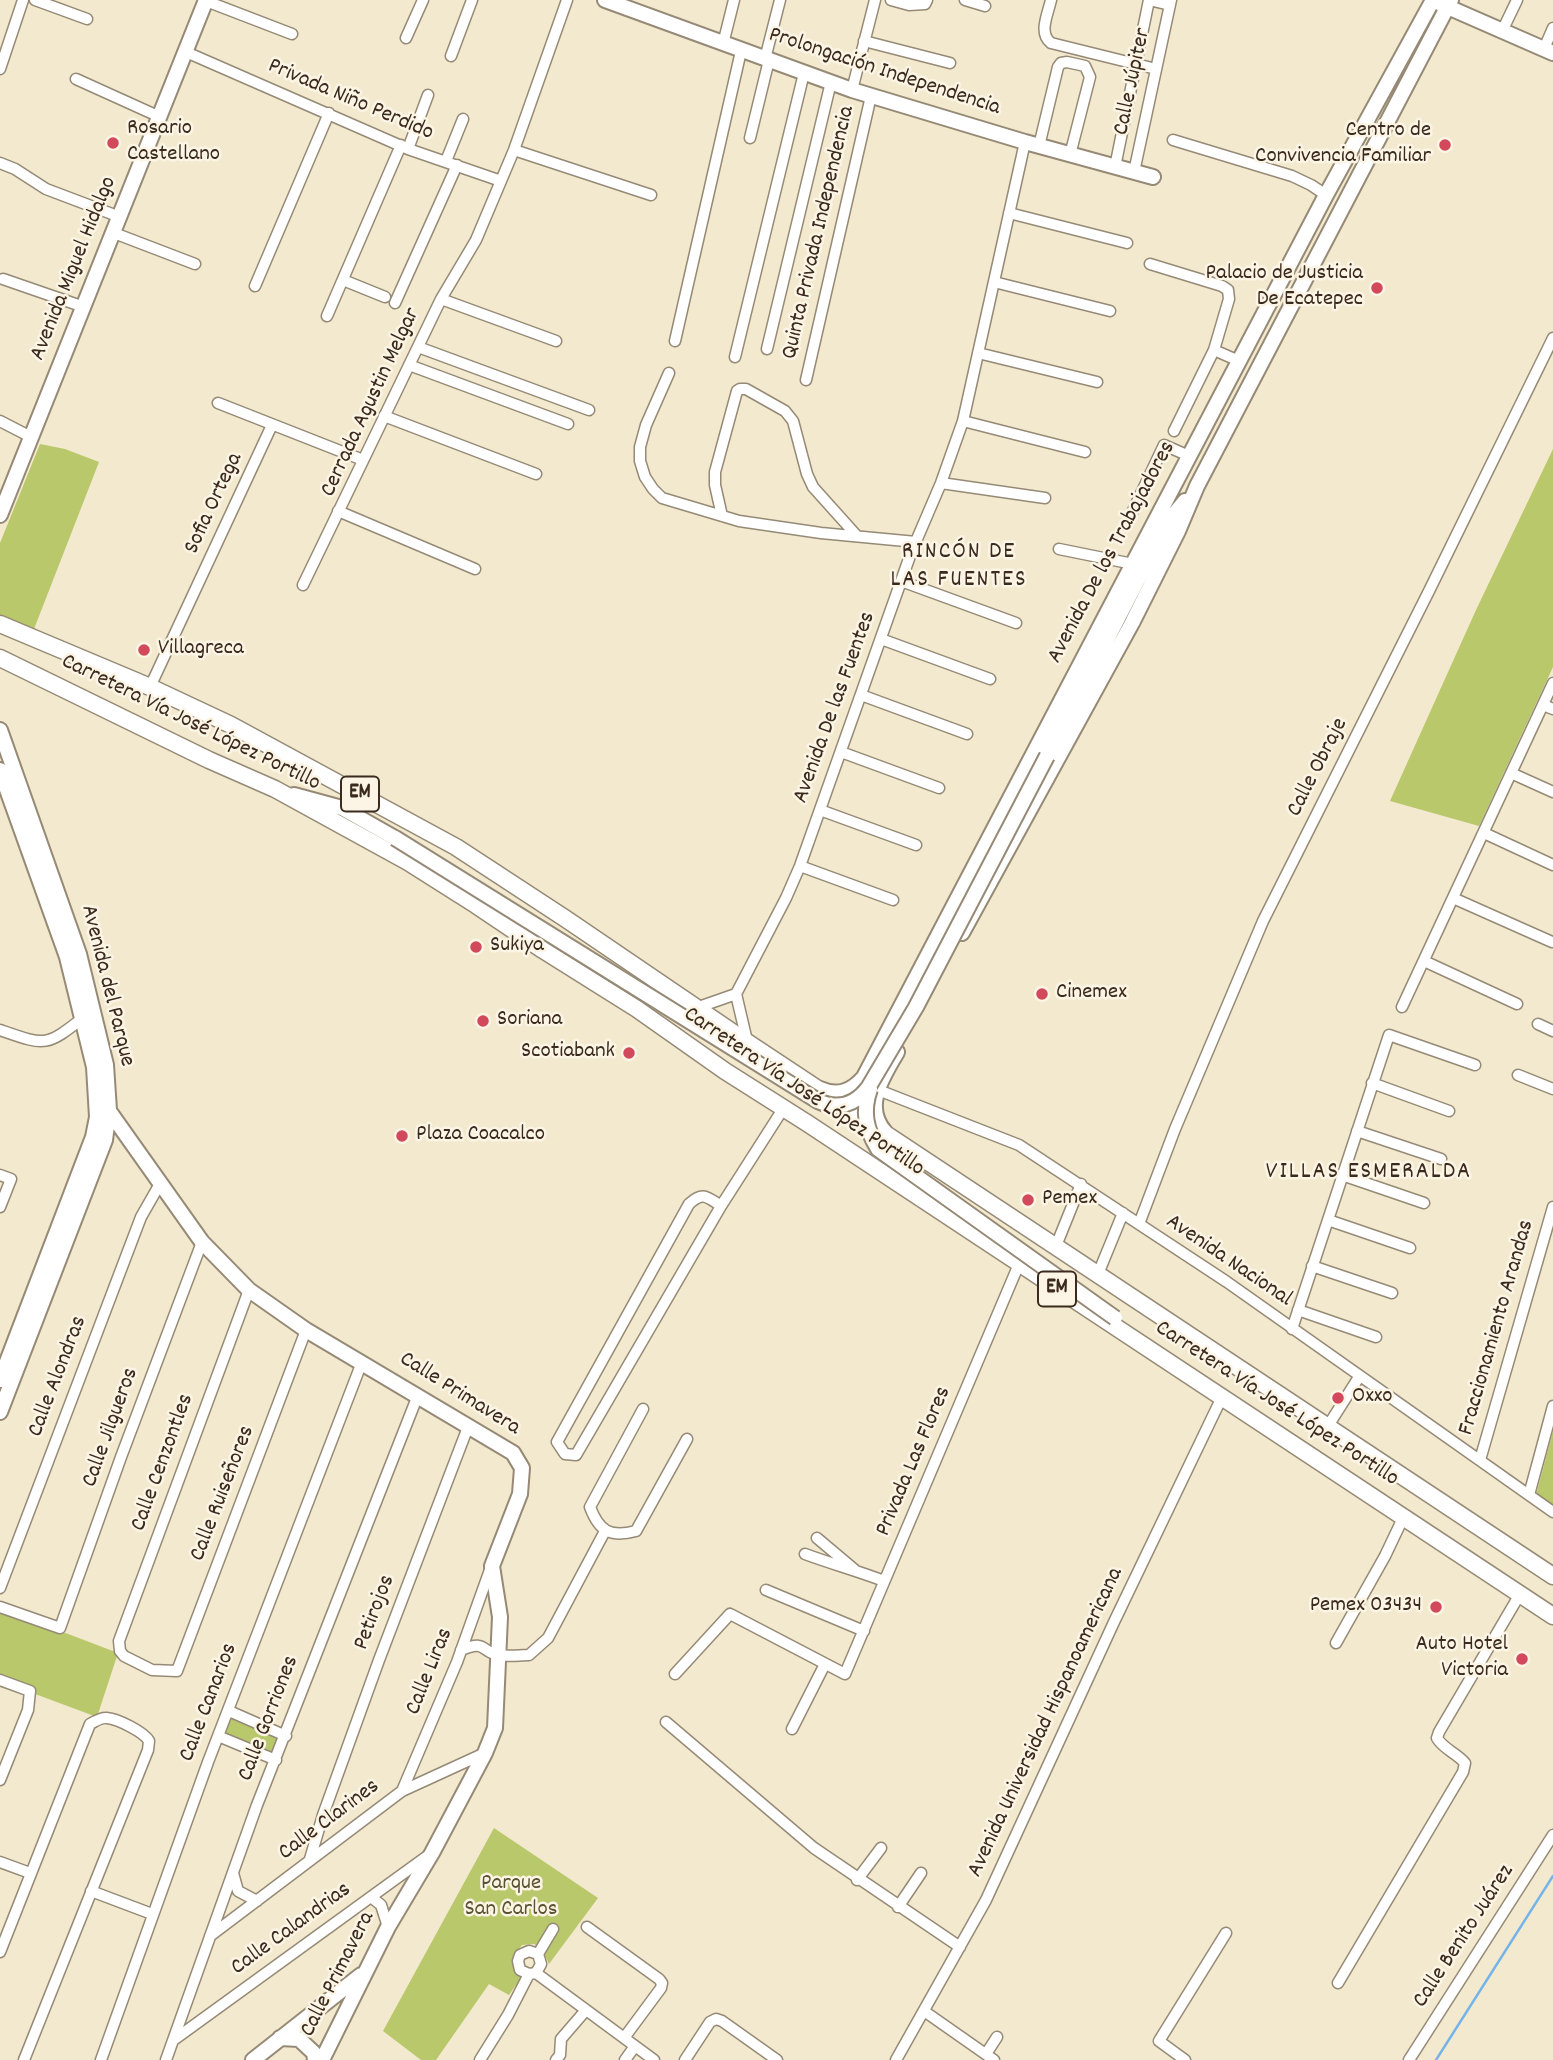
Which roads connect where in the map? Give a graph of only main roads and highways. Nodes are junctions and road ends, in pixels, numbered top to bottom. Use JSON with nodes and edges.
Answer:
{"nodes":[{"id":1,"x":206,"y":0,"type":"edge"},
{"id":2,"x":605,"y":0,"type":"edge"},
{"id":3,"x":1433,"y":0,"type":"edge"},
{"id":4,"x":1449,"y":3,"type":"edge"},
{"id":5,"x":1550,"y":48,"type":"edge"},
{"id":6,"x":1153,"y":177,"type":"dead end"},
{"id":7,"x":1196,"y":486,"type":"junction"},
{"id":8,"x":0,"y":515,"type":"edge"},
{"id":9,"x":0,"y":624,"type":"edge"},
{"id":10,"x":2,"y":662,"type":"edge"},
{"id":11,"x":0,"y":730,"type":"edge"},
{"id":12,"x":1042,"y":737,"type":"junction"},
{"id":13,"x":0,"y":770,"type":"edge"},
{"id":14,"x":275,"y":789,"type":"junction"},
{"id":15,"x":88,"y":1014,"type":"junction"},
{"id":16,"x":814,"y":1086,"type":"junction"},
{"id":17,"x":97,"y":1094,"type":"junction"},
{"id":18,"x":109,"y":1110,"type":"junction"},
{"id":19,"x":888,"y":1135,"type":"junction"},
{"id":20,"x":1188,"y":1375,"type":"junction"},
{"id":21,"x":0,"y":1380,"type":"edge"},
{"id":22,"x":0,"y":1412,"type":"edge"},
{"id":23,"x":1553,"y":1576,"type":"edge"},
{"id":24,"x":1553,"y":1616,"type":"edge"},
{"id":25,"x":365,"y":1972,"type":"junction"},
{"id":26,"x":280,"y":2038,"type":"junction"},
{"id":27,"x":253,"y":2060,"type":"edge"},
{"id":28,"x":315,"y":2060,"type":"edge"},
{"id":29,"x":322,"y":2060,"type":"edge"}],
"edges":[{"from":1,"to":8,"type":"main road","name":"Avenida Miguel Hidalgo"},
{"from":2,"to":6,"type":"main road","name":"Prolongación Independencia"},
{"from":3,"to":4,"type":"main road"},
{"from":3,"to":12,"type":"main road","name":"Avenida De los Trabajadores"},
{"from":4,"to":5,"type":"main road"},
{"from":4,"to":7,"type":"main road","name":"Avenida De los Trabajadores"},
{"from":7,"to":14,"type":"main road","bridge":true},
{"from":7,"to":19,"type":"main road","name":"Avenida De los Trabajadores"},
{"from":9,"to":16,"type":"main road","name":"Carretera Vía José López Portillo","number":"EM"},
{"from":10,"to":14,"type":"main road","name":"Carretera Vía José López Portillo","number":"EM"},
{"from":11,"to":15,"type":"main road","name":"Avenida del Parque"},
{"from":12,"to":16,"type":"main road","name":"Avenida De los Trabajadores"},
{"from":12,"to":20,"type":"main road","bridge":true},
{"from":13,"to":15,"type":"main road","name":"Avenida del Parque"},
{"from":14,"to":20,"type":"main road","name":"Carretera Vía José López Portillo","number":"EM"},
{"from":15,"to":17,"type":"main road","name":"Avenida del Parque"},
{"from":15,"to":18,"type":"main road","name":"Avenida del Parque"},
{"from":16,"to":19,"type":"main road","name":"Carretera Vía José López Portillo","number":"EM"},
{"from":17,"to":18,"type":"main road","name":"Calle Primavera"},
{"from":17,"to":21,"type":"main road","name":"Avenida del Parque"},
{"from":18,"to":22,"type":"main road","name":"Avenida del Parque"},
{"from":18,"to":25,"type":"main road","name":"Calle Primavera"},
{"from":19,"to":23,"type":"main road","name":"Carretera Vía José López Portillo","number":"EM"},
{"from":20,"to":24,"type":"main road","name":"Carretera Vía José López Portillo","number":"EM"},
{"from":25,"to":26,"type":"main road"},
{"from":25,"to":29,"type":"main road","name":"Calle Primavera"},
{"from":26,"to":27,"type":"main road"},
{"from":26,"to":28,"type":"main road"}]}
